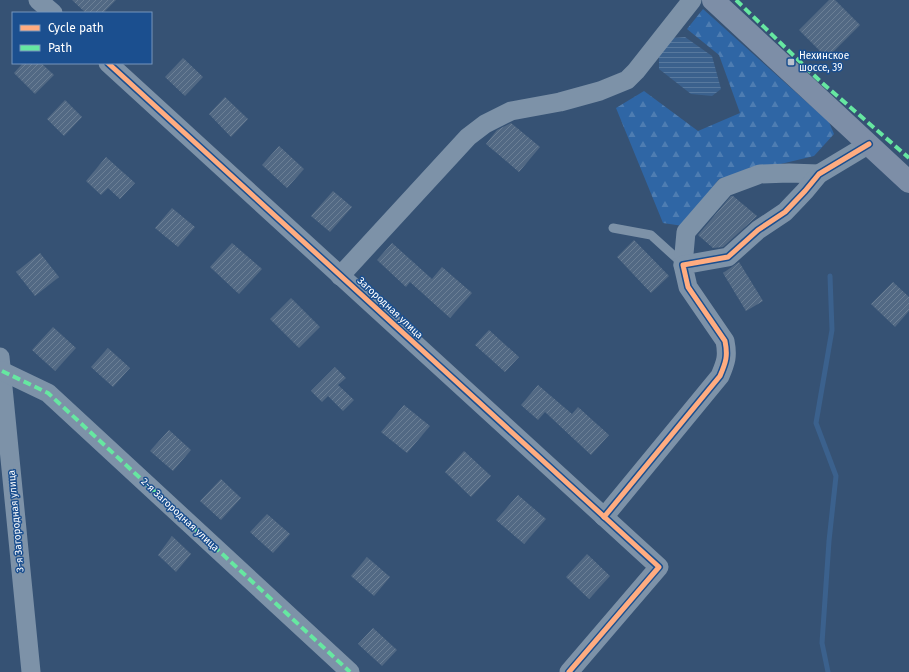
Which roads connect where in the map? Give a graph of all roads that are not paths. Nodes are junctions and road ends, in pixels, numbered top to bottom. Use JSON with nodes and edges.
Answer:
{"nodes":[{"id":1,"x":38,"y":0,"type":"edge"},
{"id":2,"x":692,"y":0,"type":"edge"},
{"id":3,"x":713,"y":0,"type":"edge"},
{"id":4,"x":52,"y":12,"type":"edge"},
{"id":5,"x":109,"y":64,"type":"edge"},
{"id":6,"x":869,"y":144,"type":"junction"},
{"id":7,"x":819,"y":174,"type":"junction"},
{"id":8,"x":909,"y":182,"type":"edge"},
{"id":9,"x":613,"y":228,"type":"dead end"},
{"id":10,"x":684,"y":265,"type":"junction"},
{"id":11,"x":340,"y":276,"type":"junction"},
{"id":12,"x":1,"y":364,"type":"edge"},
{"id":13,"x":604,"y":517,"type":"junction"},
{"id":14,"x":30,"y":672,"type":"edge"},
{"id":15,"x":350,"y":672,"type":"edge"},
{"id":16,"x":569,"y":672,"type":"edge"}],
"edges":[{"from":1,"to":4,"type":"street"},
{"from":2,"to":11,"type":"street"},
{"from":3,"to":6,"type":"main road"},
{"from":5,"to":11,"type":"street","name":"Загородная улица"},
{"from":6,"to":7,"type":"street"},
{"from":6,"to":8,"type":"main road"},
{"from":7,"to":10,"type":"street"},
{"from":7,"to":10,"type":"street"},
{"from":9,"to":10,"type":"lane"},
{"from":10,"to":13,"type":"street"},
{"from":11,"to":13,"type":"street","name":"Загородная улица"},
{"from":12,"to":14,"type":"street","name":"3-я Загородная улица"},
{"from":12,"to":15,"type":"street","name":"2-я Загородная улица"},
{"from":13,"to":16,"type":"street","name":"Загородная улица"}]}
